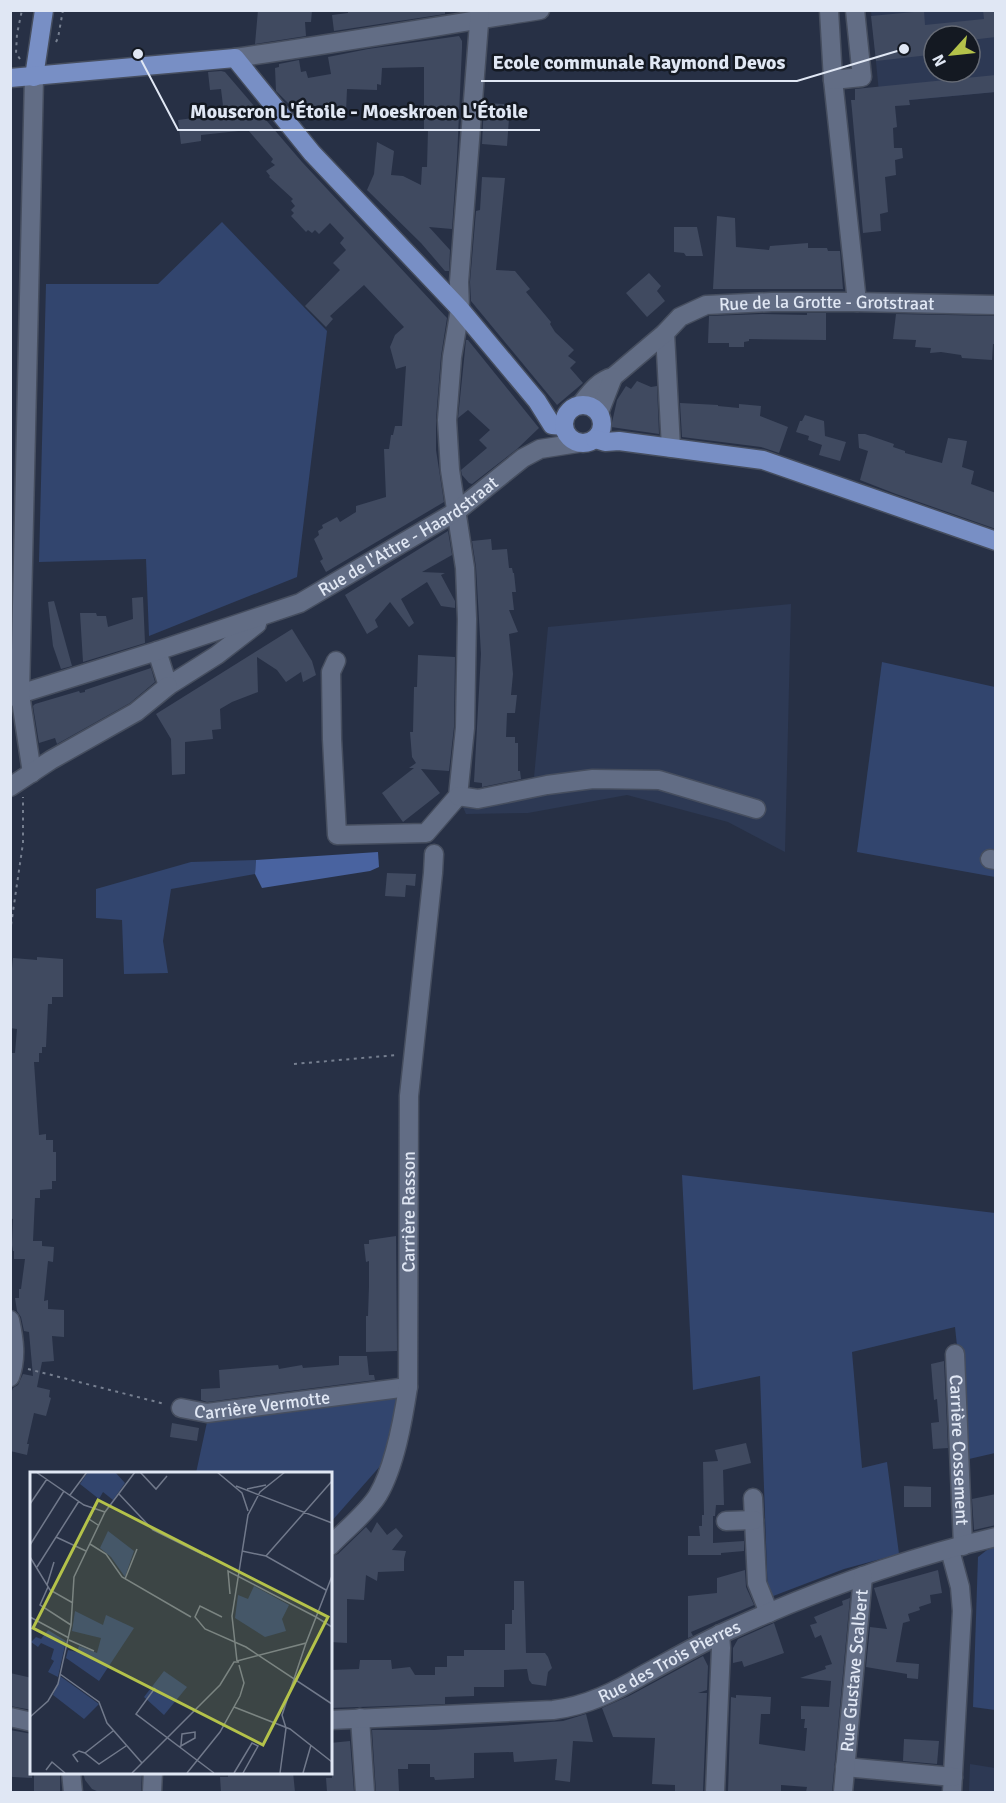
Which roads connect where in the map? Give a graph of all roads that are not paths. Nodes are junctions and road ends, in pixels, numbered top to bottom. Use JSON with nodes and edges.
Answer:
{"nodes":[{"id":1,"x":44,"y":10,"type":"edge"},
{"id":2,"x":540,"y":10,"type":"edge"},
{"id":3,"x":829,"y":10,"type":"edge"},
{"id":4,"x":855,"y":10,"type":"edge"},
{"id":5,"x":479,"y":16,"type":"edge"},
{"id":6,"x":235,"y":58,"type":"junction"},
{"id":7,"x":34,"y":77,"type":"junction"},
{"id":8,"x":10,"y":78,"type":"edge"},
{"id":9,"x":833,"y":80,"type":"junction"},
{"id":10,"x":857,"y":302,"type":"junction"},
{"id":11,"x":996,"y":305,"type":"edge"},
{"id":12,"x":460,"y":309,"type":"junction"},
{"id":13,"x":665,"y":333,"type":"junction"},
{"id":14,"x":613,"y":377,"type":"junction"},
{"id":15,"x":580,"y":404,"type":"junction"},
{"id":16,"x":564,"y":423,"type":"junction"},
{"id":17,"x":594,"y":430,"type":"junction"},
{"id":18,"x":671,"y":448,"type":"junction"},
{"id":19,"x":540,"y":449,"type":"junction"},
{"id":20,"x":457,"y":511,"type":"junction"},
{"id":21,"x":996,"y":541,"type":"edge"},
{"id":22,"x":271,"y":614,"type":"junction"},
{"id":23,"x":157,"y":651,"type":"junction"},
{"id":24,"x":336,"y":661,"type":"dead end"},
{"id":25,"x":168,"y":686,"type":"junction"},
{"id":26,"x":15,"y":695,"type":"edge"},
{"id":27,"x":21,"y":780,"type":"edge"},
{"id":28,"x":458,"y":796,"type":"junction"},
{"id":29,"x":756,"y":809,"type":"dead end"},
{"id":30,"x":434,"y":854,"type":"dead end"},
{"id":31,"x":10,"y":1320,"type":"edge"},
{"id":32,"x":955,"y":1354,"type":"dead end"},
{"id":33,"x":12,"y":1371,"type":"edge"},
{"id":34,"x":408,"y":1387,"type":"junction"},
{"id":35,"x":181,"y":1408,"type":"road end"},
{"id":36,"x":753,"y":1498,"type":"dead end"},
{"id":37,"x":754,"y":1520,"type":"junction"},
{"id":38,"x":726,"y":1521,"type":"dead end"},
{"id":39,"x":996,"y":1537,"type":"edge"},
{"id":40,"x":332,"y":1544,"type":"edge"},
{"id":41,"x":957,"y":1548,"type":"junction"},
{"id":42,"x":863,"y":1576,"type":"junction"},
{"id":43,"x":768,"y":1613,"type":"junction"},
{"id":44,"x":720,"y":1634,"type":"junction"},
{"id":45,"x":10,"y":1718,"type":"edge"},
{"id":46,"x":360,"y":1718,"type":"junction"},
{"id":47,"x":332,"y":1720,"type":"edge"},
{"id":48,"x":30,"y":1722,"type":"edge"},
{"id":49,"x":845,"y":1767,"type":"junction"},
{"id":50,"x":71,"y":1773,"type":"edge"},
{"id":51,"x":153,"y":1773,"type":"edge"},
{"id":52,"x":953,"y":1785,"type":"edge"},
{"id":53,"x":73,"y":1792,"type":"edge"},
{"id":54,"x":152,"y":1792,"type":"edge"},
{"id":55,"x":365,"y":1792,"type":"edge"},
{"id":56,"x":715,"y":1792,"type":"edge"},
{"id":57,"x":843,"y":1792,"type":"edge"}],
"edges":[{"from":1,"to":7,"type":"main road"},
{"from":2,"to":5,"type":"street"},
{"from":3,"to":9,"type":"street"},
{"from":4,"to":9,"type":"street"},
{"from":5,"to":6,"type":"street"},
{"from":5,"to":12,"type":"street"},
{"from":6,"to":7,"type":"main road"},
{"from":6,"to":12,"type":"main road"},
{"from":7,"to":8,"type":"main road"},
{"from":7,"to":26,"type":"street"},
{"from":9,"to":10,"type":"street"},
{"from":10,"to":11,"type":"street","name":"Rue de la Grotte - Grotstraat"},
{"from":10,"to":13,"type":"street","name":"Rue de la Grotte - Grotstraat"},
{"from":12,"to":16,"type":"main road"},
{"from":12,"to":20,"type":"street"},
{"from":13,"to":14,"type":"street","name":"Rue de la Grotte - Grotstraat"},
{"from":13,"to":18,"type":"street"},
{"from":14,"to":15,"type":"street","name":"Rue de la Grotte - Grotstraat"},
{"from":14,"to":17,"type":"street","name":"Rue de la Grotte - Grotstraat"},
{"from":15,"to":16,"type":"main road"},
{"from":15,"to":17,"type":"main road"},
{"from":16,"to":17,"type":"main road"},
{"from":16,"to":19,"type":"street","name":"Rue de l'Attre - Haardstraat"},
{"from":17,"to":18,"type":"main road"},
{"from":17,"to":19,"type":"street","name":"Rue de l'Attre - Haardstraat"},
{"from":18,"to":21,"type":"main road"},
{"from":19,"to":20,"type":"street","name":"Rue de l'Attre - Haardstraat"},
{"from":20,"to":22,"type":"street","name":"Rue de l'Attre - Haardstraat"},
{"from":20,"to":28,"type":"street"},
{"from":22,"to":23,"type":"street","name":"Rue de l'Attre - Haardstraat"},
{"from":22,"to":25,"type":"street","name":"Rue de l'Attre - Haardstraat"},
{"from":23,"to":25,"type":"street"},
{"from":23,"to":26,"type":"street","name":"Rue de l'Attre - Haardstraat"},
{"from":24,"to":28,"type":"street"},
{"from":25,"to":27,"type":"street","name":"Rue de l'Attre - Haardstraat"},
{"from":26,"to":27,"type":"street"},
{"from":28,"to":29,"type":"street"},
{"from":30,"to":34,"type":"street","name":"Carrière Rasson"},
{"from":31,"to":33,"type":"street"},
{"from":32,"to":41,"type":"street","name":"Carrière Cossement"},
{"from":34,"to":35,"type":"street","name":"Carrière Vermotte"},
{"from":34,"to":40,"type":"street","name":"Carrière Rasson"},
{"from":36,"to":37,"type":"street"},
{"from":37,"to":38,"type":"street"},
{"from":37,"to":43,"type":"street"},
{"from":39,"to":41,"type":"street","name":"Rue des Trois Pierres"},
{"from":41,"to":42,"type":"street","name":"Rue des Trois Pierres"},
{"from":41,"to":52,"type":"street","name":"Carrière Cossement"},
{"from":42,"to":43,"type":"street","name":"Rue des Trois Pierres"},
{"from":42,"to":49,"type":"street","name":"Rue Gustave Scalbert"},
{"from":43,"to":44,"type":"street","name":"Rue des Trois Pierres"},
{"from":44,"to":46,"type":"street","name":"Rue des Trois Pierres"},
{"from":44,"to":56,"type":"street"},
{"from":45,"to":48,"type":"street"},
{"from":46,"to":47,"type":"street","name":"Rue des Trois Pierres"},
{"from":46,"to":55,"type":"street"},
{"from":49,"to":52,"type":"street","name":"Rue Gustave Scalbert"},
{"from":49,"to":57,"type":"street","name":"Rue Gustave Scalbert"},
{"from":50,"to":53,"type":"street"},
{"from":51,"to":54,"type":"street"}]}
